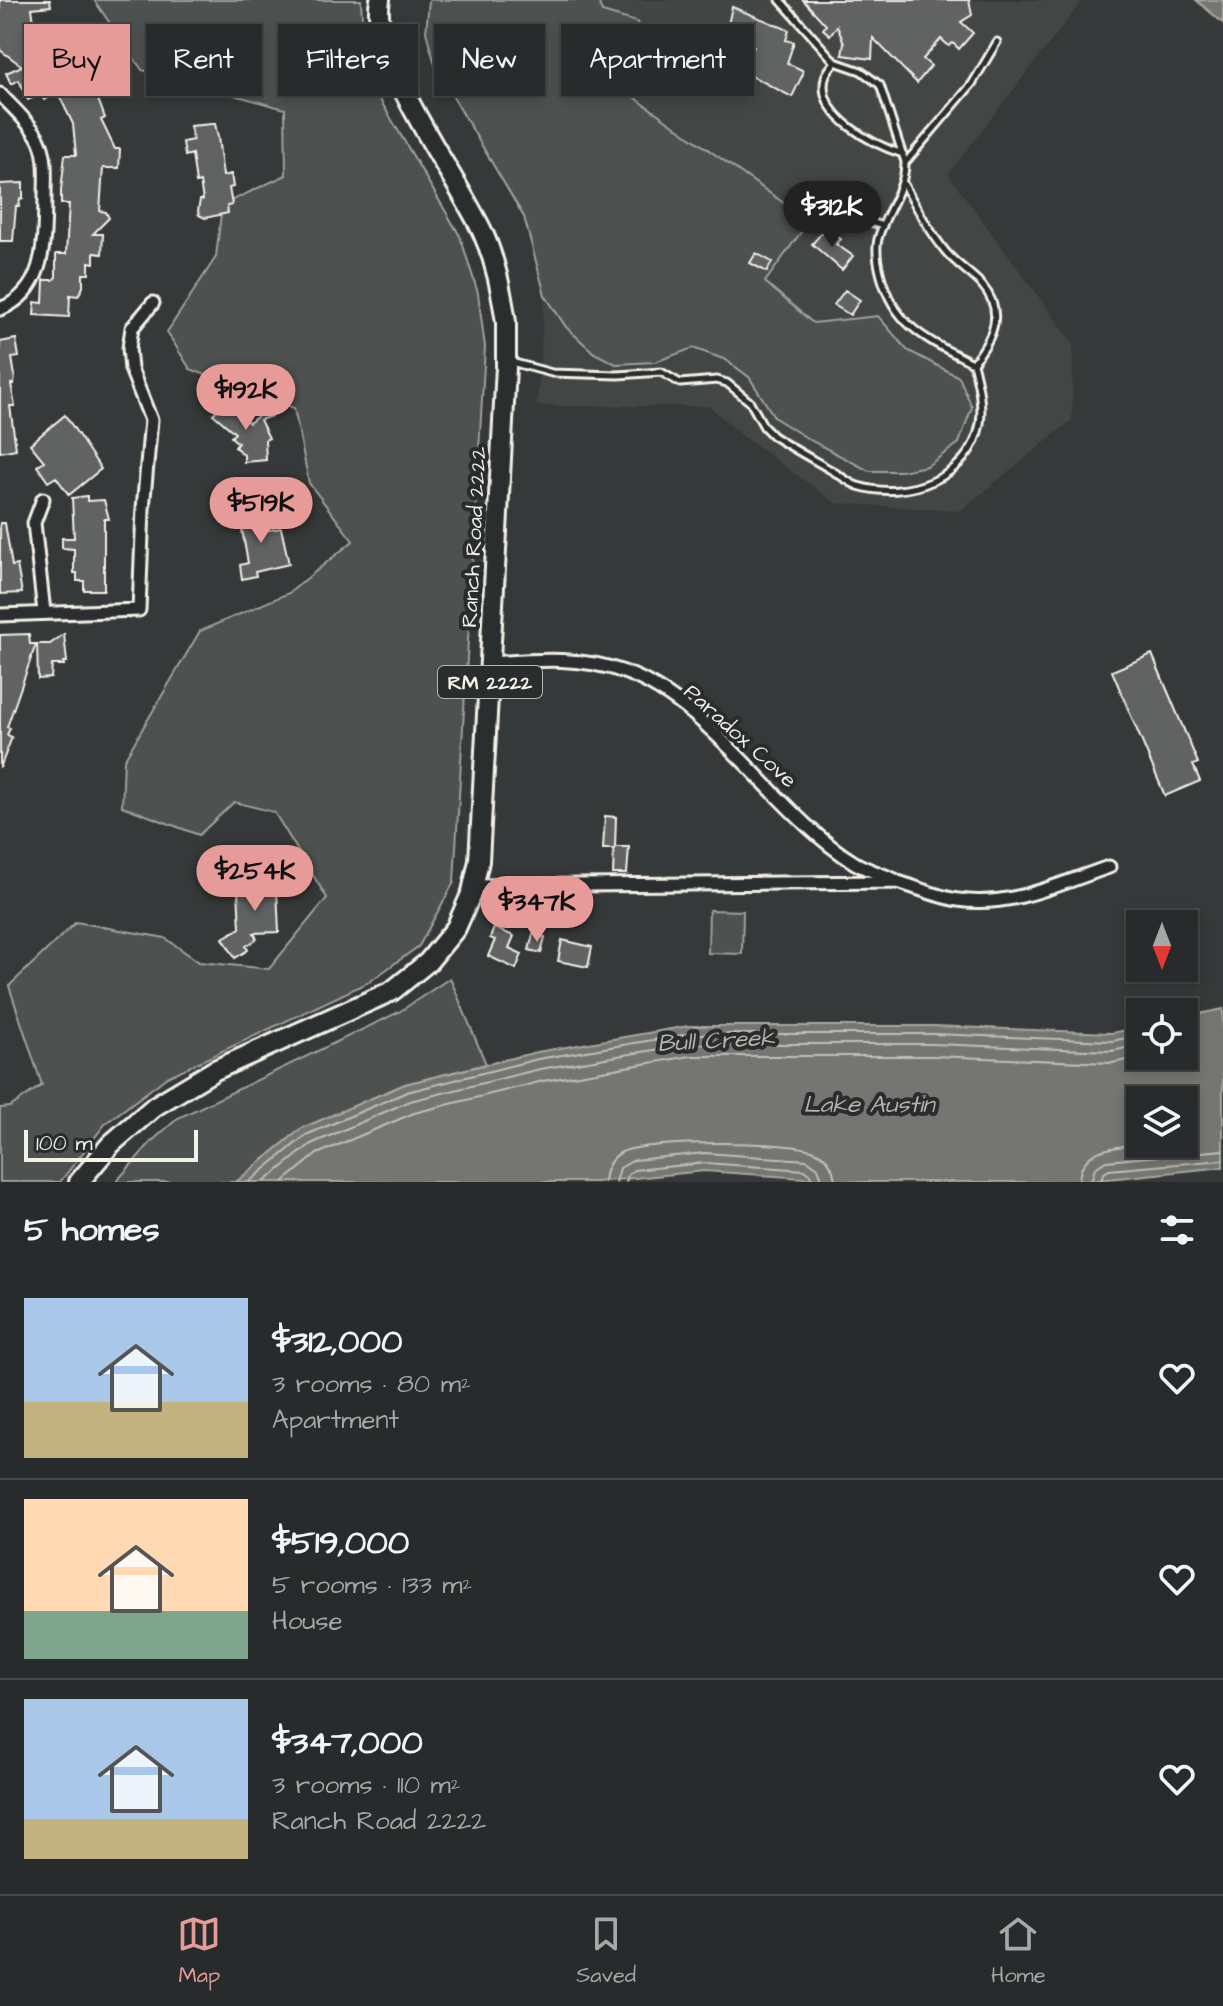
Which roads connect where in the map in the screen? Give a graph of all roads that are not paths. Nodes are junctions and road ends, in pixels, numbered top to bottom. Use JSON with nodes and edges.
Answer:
{"nodes":[{"id":1,"x":380,"y":0,"type":"edge"},
{"id":2,"x":780,"y":0,"type":"edge"},
{"id":3,"x":997,"y":42,"type":"dead end"},
{"id":4,"x":835,"y":62,"type":"junction"},
{"id":5,"x":0,"y":94,"type":"edge"},
{"id":6,"x":903,"y":154,"type":"junction"},
{"id":7,"x":905,"y":163,"type":"junction"},
{"id":8,"x":903,"y":183,"type":"junction"},
{"id":9,"x":851,"y":216,"type":"dead end"},
{"id":10,"x":883,"y":226,"type":"junction"},
{"id":11,"x":153,"y":303,"type":"dead end"},
{"id":12,"x":0,"y":309,"type":"edge"},
{"id":13,"x":506,"y":361,"type":"junction"},
{"id":14,"x":973,"y":363,"type":"junction"},
{"id":15,"x":43,"y":499,"type":"dead end"},
{"id":16,"x":44,"y":612,"type":"junction"},
{"id":17,"x":0,"y":615,"type":"edge"},
{"id":18,"x":491,"y":663,"type":"junction"},
{"id":19,"x":1109,"y":867,"type":"dead end"},
{"id":20,"x":898,"y":882,"type":"junction"},
{"id":21,"x":474,"y":886,"type":"junction"},
{"id":22,"x":79,"y":1182,"type":"edge"}],
"edges":[{"from":1,"to":13,"type":"main road","name":"Ranch Road 2222","number":"RM 2222"},
{"from":2,"to":4,"type":"lane"},
{"from":3,"to":7,"type":"lane"},
{"from":4,"to":6,"type":"lane"},
{"from":4,"to":6,"type":"lane"},
{"from":5,"to":12,"type":"street"},
{"from":6,"to":7,"type":"lane"},
{"from":7,"to":8,"type":"lane"},
{"from":8,"to":10,"type":"lane"},
{"from":8,"to":14,"type":"lane"},
{"from":9,"to":10,"type":"lane"},
{"from":10,"to":14,"type":"lane"},
{"from":11,"to":16,"type":"street"},
{"from":13,"to":14,"type":"lane"},
{"from":13,"to":18,"type":"main road","name":"Ranch Road 2222","number":"RM 2222"},
{"from":15,"to":16,"type":"street"},
{"from":16,"to":17,"type":"street"},
{"from":18,"to":20,"type":"street","name":"Paradox Cove"},
{"from":18,"to":21,"type":"main road","name":"Ranch Road 2222","number":"RM 2222"},
{"from":19,"to":20,"type":"street"},
{"from":20,"to":21,"type":"street"},
{"from":21,"to":22,"type":"main road","name":"Ranch Road 2222","number":"RM 2222"}]}
